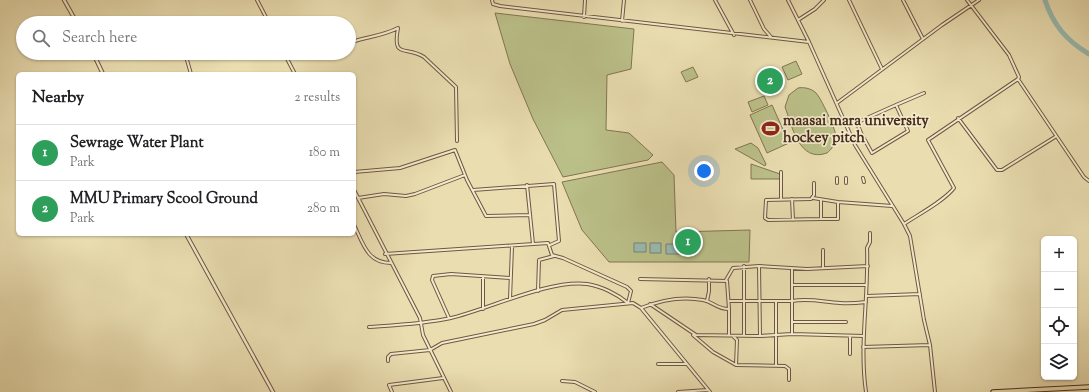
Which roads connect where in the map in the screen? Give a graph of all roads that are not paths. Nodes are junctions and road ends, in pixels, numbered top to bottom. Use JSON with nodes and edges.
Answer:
{"nodes":[{"id":1,"x":64,"y":0,"type":"edge"},
{"id":2,"x":257,"y":0,"type":"edge"},
{"id":3,"x":492,"y":0,"type":"edge"},
{"id":4,"x":585,"y":0,"type":"edge"},
{"id":5,"x":624,"y":0,"type":"edge"},
{"id":6,"x":716,"y":0,"type":"edge"},
{"id":7,"x":750,"y":0,"type":"edge"},
{"id":8,"x":788,"y":0,"type":"edge"},
{"id":9,"x":824,"y":0,"type":"edge"},
{"id":10,"x":849,"y":0,"type":"edge"},
{"id":11,"x":903,"y":0,"type":"edge"},
{"id":12,"x":967,"y":0,"type":"edge"},
{"id":13,"x":979,"y":0,"type":"edge"},
{"id":14,"x":971,"y":5,"type":"junction"},
{"id":15,"x":73,"y":16,"type":"edge"},
{"id":16,"x":265,"y":16,"type":"edge"},
{"id":17,"x":584,"y":17,"type":"junction"},
{"id":18,"x":798,"y":20,"type":"junction"},
{"id":19,"x":622,"y":21,"type":"junction"},
{"id":20,"x":734,"y":34,"type":"junction"},
{"id":21,"x":772,"y":38,"type":"junction"},
{"id":22,"x":923,"y":39,"type":"junction"},
{"id":23,"x":356,"y":40,"type":"edge"},
{"id":24,"x":809,"y":42,"type":"junction"},
{"id":25,"x":96,"y":60,"type":"edge"},
{"id":26,"x":187,"y":60,"type":"edge"},
{"id":27,"x":288,"y":60,"type":"edge"},
{"id":28,"x":882,"y":69,"type":"junction"},
{"id":29,"x":102,"y":72,"type":"edge"},
{"id":30,"x":190,"y":72,"type":"edge"},
{"id":31,"x":294,"y":72,"type":"edge"},
{"id":32,"x":1018,"y":79,"type":"junction"},
{"id":33,"x":924,"y":93,"type":"dead end"},
{"id":34,"x":837,"y":103,"type":"junction"},
{"id":35,"x":896,"y":105,"type":"junction"},
{"id":36,"x":958,"y":118,"type":"junction"},
{"id":37,"x":862,"y":134,"type":"junction"},
{"id":38,"x":1055,"y":136,"type":"junction"},
{"id":39,"x":458,"y":141,"type":"dead end"},
{"id":40,"x":854,"y":142,"type":"junction"},
{"id":41,"x":356,"y":172,"type":"edge"},
{"id":42,"x":781,"y":172,"type":"dead end"},
{"id":43,"x":465,"y":175,"type":"junction"},
{"id":44,"x":837,"y":178,"type":"dead end"},
{"id":45,"x":846,"y":178,"type":"dead end"},
{"id":46,"x":863,"y":178,"type":"dead end"},
{"id":47,"x":1089,"y":181,"type":"edge"},
{"id":48,"x":864,"y":182,"type":"dead end"},
{"id":49,"x":814,"y":183,"type":"dead end"},
{"id":50,"x":837,"y":183,"type":"dead end"},
{"id":51,"x":846,"y":183,"type":"dead end"},
{"id":52,"x":527,"y":185,"type":"junction"},
{"id":53,"x":473,"y":190,"type":"junction"},
{"id":54,"x":356,"y":194,"type":"edge"},
{"id":55,"x":358,"y":198,"type":"junction"},
{"id":56,"x":813,"y":198,"type":"junction"},
{"id":57,"x":781,"y":199,"type":"junction"},
{"id":58,"x":792,"y":199,"type":"junction"},
{"id":59,"x":821,"y":200,"type":"junction"},
{"id":60,"x":838,"y":202,"type":"junction"},
{"id":61,"x":892,"y":206,"type":"junction"},
{"id":62,"x":530,"y":215,"type":"junction"},
{"id":63,"x":821,"y":219,"type":"junction"},
{"id":64,"x":793,"y":220,"type":"junction"},
{"id":65,"x":904,"y":224,"type":"junction"},
{"id":66,"x":356,"y":229,"type":"edge"},
{"id":67,"x":870,"y":233,"type":"dead end"},
{"id":68,"x":187,"y":236,"type":"edge"},
{"id":69,"x":533,"y":244,"type":"junction"},
{"id":70,"x":550,"y":245,"type":"junction"},
{"id":71,"x":512,"y":246,"type":"junction"},
{"id":72,"x":823,"y":250,"type":"dead end"},
{"id":73,"x":386,"y":254,"type":"junction"},
{"id":74,"x":554,"y":256,"type":"junction"},
{"id":75,"x":391,"y":264,"type":"junction"},
{"id":76,"x":744,"y":266,"type":"junction"},
{"id":77,"x":759,"y":266,"type":"junction"},
{"id":78,"x":868,"y":266,"type":"junction"},
{"id":79,"x":792,"y":268,"type":"junction"},
{"id":80,"x":824,"y":269,"type":"junction"},
{"id":81,"x":483,"y":277,"type":"junction"},
{"id":82,"x":510,"y":278,"type":"junction"},
{"id":83,"x":640,"y":279,"type":"dead end"},
{"id":84,"x":709,"y":280,"type":"junction"},
{"id":85,"x":726,"y":280,"type":"junction"},
{"id":86,"x":792,"y":284,"type":"junction"},
{"id":87,"x":867,"y":284,"type":"junction"},
{"id":88,"x":538,"y":291,"type":"junction"},
{"id":89,"x":920,"y":294,"type":"junction"},
{"id":90,"x":867,"y":296,"type":"junction"},
{"id":91,"x":510,"y":299,"type":"junction"},
{"id":92,"x":707,"y":301,"type":"junction"},
{"id":93,"x":729,"y":301,"type":"junction"},
{"id":94,"x":745,"y":301,"type":"junction"},
{"id":95,"x":761,"y":301,"type":"junction"},
{"id":96,"x":776,"y":301,"type":"junction"},
{"id":97,"x":792,"y":301,"type":"junction"},
{"id":98,"x":866,"y":302,"type":"junction"},
{"id":99,"x":628,"y":303,"type":"junction"},
{"id":100,"x":650,"y":304,"type":"junction"},
{"id":101,"x":641,"y":308,"type":"junction"},
{"id":102,"x":483,"y":309,"type":"junction"},
{"id":103,"x":730,"y":310,"type":"junction"},
{"id":104,"x":449,"y":318,"type":"junction"},
{"id":105,"x":792,"y":322,"type":"junction"},
{"id":106,"x":846,"y":322,"type":"dead end"},
{"id":107,"x":420,"y":324,"type":"junction"},
{"id":108,"x":370,"y":327,"type":"dead end"},
{"id":109,"x":692,"y":334,"type":"junction"},
{"id":110,"x":792,"y":334,"type":"junction"},
{"id":111,"x":729,"y":335,"type":"junction"},
{"id":112,"x":733,"y":335,"type":"junction"},
{"id":113,"x":744,"y":335,"type":"junction"},
{"id":114,"x":760,"y":336,"type":"junction"},
{"id":115,"x":776,"y":336,"type":"junction"},
{"id":116,"x":850,"y":336,"type":"junction"},
{"id":117,"x":864,"y":336,"type":"junction"},
{"id":118,"x":930,"y":345,"type":"junction"},
{"id":119,"x":863,"y":347,"type":"junction"},
{"id":120,"x":430,"y":350,"type":"junction"},
{"id":121,"x":850,"y":354,"type":"dead end"},
{"id":122,"x":388,"y":361,"type":"dead end"},
{"id":123,"x":658,"y":364,"type":"dead end"},
{"id":124,"x":686,"y":364,"type":"junction"},
{"id":125,"x":736,"y":365,"type":"junction"},
{"id":126,"x":776,"y":365,"type":"junction"},
{"id":127,"x":443,"y":378,"type":"junction"},
{"id":128,"x":789,"y":380,"type":"dead end"},
{"id":129,"x":562,"y":381,"type":"dead end"},
{"id":130,"x":1089,"y":387,"type":"edge"},
{"id":131,"x":709,"y":391,"type":"edge"},
{"id":132,"x":1036,"y":391,"type":"edge"},
{"id":133,"x":273,"y":392,"type":"edge"},
{"id":134,"x":392,"y":392,"type":"edge"},
{"id":135,"x":451,"y":392,"type":"edge"},
{"id":136,"x":594,"y":392,"type":"edge"},
{"id":137,"x":678,"y":392,"type":"edge"},
{"id":138,"x":866,"y":392,"type":"edge"},
{"id":139,"x":935,"y":392,"type":"edge"},
{"id":140,"x":993,"y":392,"type":"edge"}],
"edges":[{"from":1,"to":15,"type":"street"},
{"from":2,"to":16,"type":"street"},
{"from":3,"to":17,"type":"street"},
{"from":4,"to":17,"type":"street"},
{"from":5,"to":19,"type":"street"},
{"from":6,"to":20,"type":"street"},
{"from":7,"to":21,"type":"street"},
{"from":8,"to":18,"type":"street"},
{"from":9,"to":18,"type":"street"},
{"from":10,"to":28,"type":"street"},
{"from":11,"to":22,"type":"street"},
{"from":12,"to":14,"type":"street"},
{"from":13,"to":14,"type":"street"},
{"from":14,"to":22,"type":"street"},
{"from":14,"to":32,"type":"street"},
{"from":17,"to":19,"type":"street"},
{"from":18,"to":24,"type":"street"},
{"from":19,"to":20,"type":"street"},
{"from":20,"to":21,"type":"street"},
{"from":21,"to":24,"type":"street"},
{"from":22,"to":28,"type":"street"},
{"from":23,"to":39,"type":"street"},
{"from":24,"to":34,"type":"street"},
{"from":25,"to":29,"type":"street"},
{"from":26,"to":30,"type":"street"},
{"from":27,"to":31,"type":"street"},
{"from":28,"to":34,"type":"street"},
{"from":32,"to":36,"type":"street"},
{"from":32,"to":38,"type":"street"},
{"from":33,"to":35,"type":"street"},
{"from":34,"to":40,"type":"street"},
{"from":35,"to":37,"type":"street"},
{"from":35,"to":37,"type":"street"},
{"from":36,"to":38,"type":"street"},
{"from":36,"to":65,"type":"street"},
{"from":37,"to":40,"type":"street"},
{"from":38,"to":47,"type":"street"},
{"from":40,"to":61,"type":"street"},
{"from":41,"to":43,"type":"street"},
{"from":42,"to":57,"type":"street"},
{"from":43,"to":53,"type":"street"},
{"from":43,"to":55,"type":"street"},
{"from":44,"to":50,"type":"street"},
{"from":45,"to":51,"type":"street"},
{"from":46,"to":48,"type":"street"},
{"from":49,"to":56,"type":"street"},
{"from":52,"to":53,"type":"street"},
{"from":52,"to":62,"type":"street"},
{"from":52,"to":70,"type":"street"},
{"from":53,"to":62,"type":"street"},
{"from":54,"to":55,"type":"street"},
{"from":55,"to":73,"type":"street"},
{"from":56,"to":58,"type":"street"},
{"from":56,"to":59,"type":"street"},
{"from":57,"to":58,"type":"street"},
{"from":57,"to":64,"type":"street"},
{"from":58,"to":64,"type":"street"},
{"from":59,"to":60,"type":"street"},
{"from":59,"to":63,"type":"street"},
{"from":60,"to":61,"type":"street"},
{"from":60,"to":63,"type":"street"},
{"from":61,"to":65,"type":"street"},
{"from":62,"to":69,"type":"street"},
{"from":63,"to":64,"type":"street"},
{"from":65,"to":89,"type":"street"},
{"from":66,"to":75,"type":"street"},
{"from":67,"to":78,"type":"street"},
{"from":68,"to":133,"type":"street"},
{"from":69,"to":70,"type":"street"},
{"from":69,"to":71,"type":"street"},
{"from":70,"to":74,"type":"street"},
{"from":71,"to":73,"type":"street"},
{"from":71,"to":82,"type":"street"},
{"from":72,"to":80,"type":"street"},
{"from":73,"to":75,"type":"street"},
{"from":74,"to":88,"type":"street"},
{"from":74,"to":99,"type":"street"},
{"from":75,"to":107,"type":"street"},
{"from":76,"to":77,"type":"street"},
{"from":76,"to":85,"type":"street"},
{"from":76,"to":94,"type":"street"},
{"from":77,"to":79,"type":"street"},
{"from":77,"to":95,"type":"street"},
{"from":78,"to":80,"type":"street"},
{"from":78,"to":87,"type":"street"},
{"from":79,"to":80,"type":"street"},
{"from":79,"to":86,"type":"street"},
{"from":81,"to":82,"type":"street"},
{"from":81,"to":102,"type":"street"},
{"from":81,"to":104,"type":"street"},
{"from":82,"to":91,"type":"street"},
{"from":83,"to":84,"type":"street"},
{"from":84,"to":85,"type":"street"},
{"from":84,"to":92,"type":"street"},
{"from":85,"to":93,"type":"street"},
{"from":86,"to":87,"type":"street"},
{"from":86,"to":97,"type":"street"},
{"from":87,"to":90,"type":"street"},
{"from":88,"to":91,"type":"street"},
{"from":88,"to":99,"type":"street"},
{"from":89,"to":90,"type":"street"},
{"from":89,"to":118,"type":"street"},
{"from":90,"to":98,"type":"street"},
{"from":91,"to":102,"type":"street"},
{"from":92,"to":100,"type":"street"},
{"from":92,"to":103,"type":"street"},
{"from":93,"to":94,"type":"street"},
{"from":93,"to":103,"type":"street"},
{"from":94,"to":95,"type":"street"},
{"from":94,"to":113,"type":"street"},
{"from":95,"to":96,"type":"street"},
{"from":95,"to":114,"type":"street"},
{"from":96,"to":97,"type":"street"},
{"from":96,"to":115,"type":"street"},
{"from":97,"to":98,"type":"street"},
{"from":97,"to":105,"type":"street"},
{"from":98,"to":117,"type":"street"},
{"from":99,"to":101,"type":"street"},
{"from":99,"to":120,"type":"street"},
{"from":100,"to":101,"type":"street"},
{"from":100,"to":109,"type":"street"},
{"from":101,"to":124,"type":"street"},
{"from":102,"to":104,"type":"street"},
{"from":103,"to":111,"type":"street"},
{"from":104,"to":107,"type":"street"},
{"from":105,"to":106,"type":"street"},
{"from":105,"to":110,"type":"street"},
{"from":107,"to":108,"type":"street"},
{"from":107,"to":120,"type":"street"},
{"from":109,"to":111,"type":"street"},
{"from":109,"to":125,"type":"street"},
{"from":110,"to":115,"type":"street"},
{"from":110,"to":116,"type":"street"},
{"from":111,"to":112,"type":"street"},
{"from":112,"to":113,"type":"street"},
{"from":112,"to":125,"type":"street"},
{"from":113,"to":114,"type":"street"},
{"from":114,"to":115,"type":"street"},
{"from":115,"to":126,"type":"street"},
{"from":116,"to":117,"type":"street"},
{"from":116,"to":121,"type":"street"},
{"from":117,"to":119,"type":"street"},
{"from":118,"to":119,"type":"street"},
{"from":118,"to":139,"type":"street"},
{"from":119,"to":138,"type":"street"},
{"from":120,"to":122,"type":"street"},
{"from":120,"to":127,"type":"street"},
{"from":123,"to":124,"type":"street"},
{"from":124,"to":131,"type":"street"},
{"from":125,"to":126,"type":"street"},
{"from":126,"to":128,"type":"street"},
{"from":127,"to":134,"type":"street"},
{"from":127,"to":135,"type":"street"},
{"from":129,"to":136,"type":"street"},
{"from":130,"to":132,"type":"highway"},
{"from":131,"to":137,"type":"street"},
{"from":132,"to":140,"type":"highway"}]}
